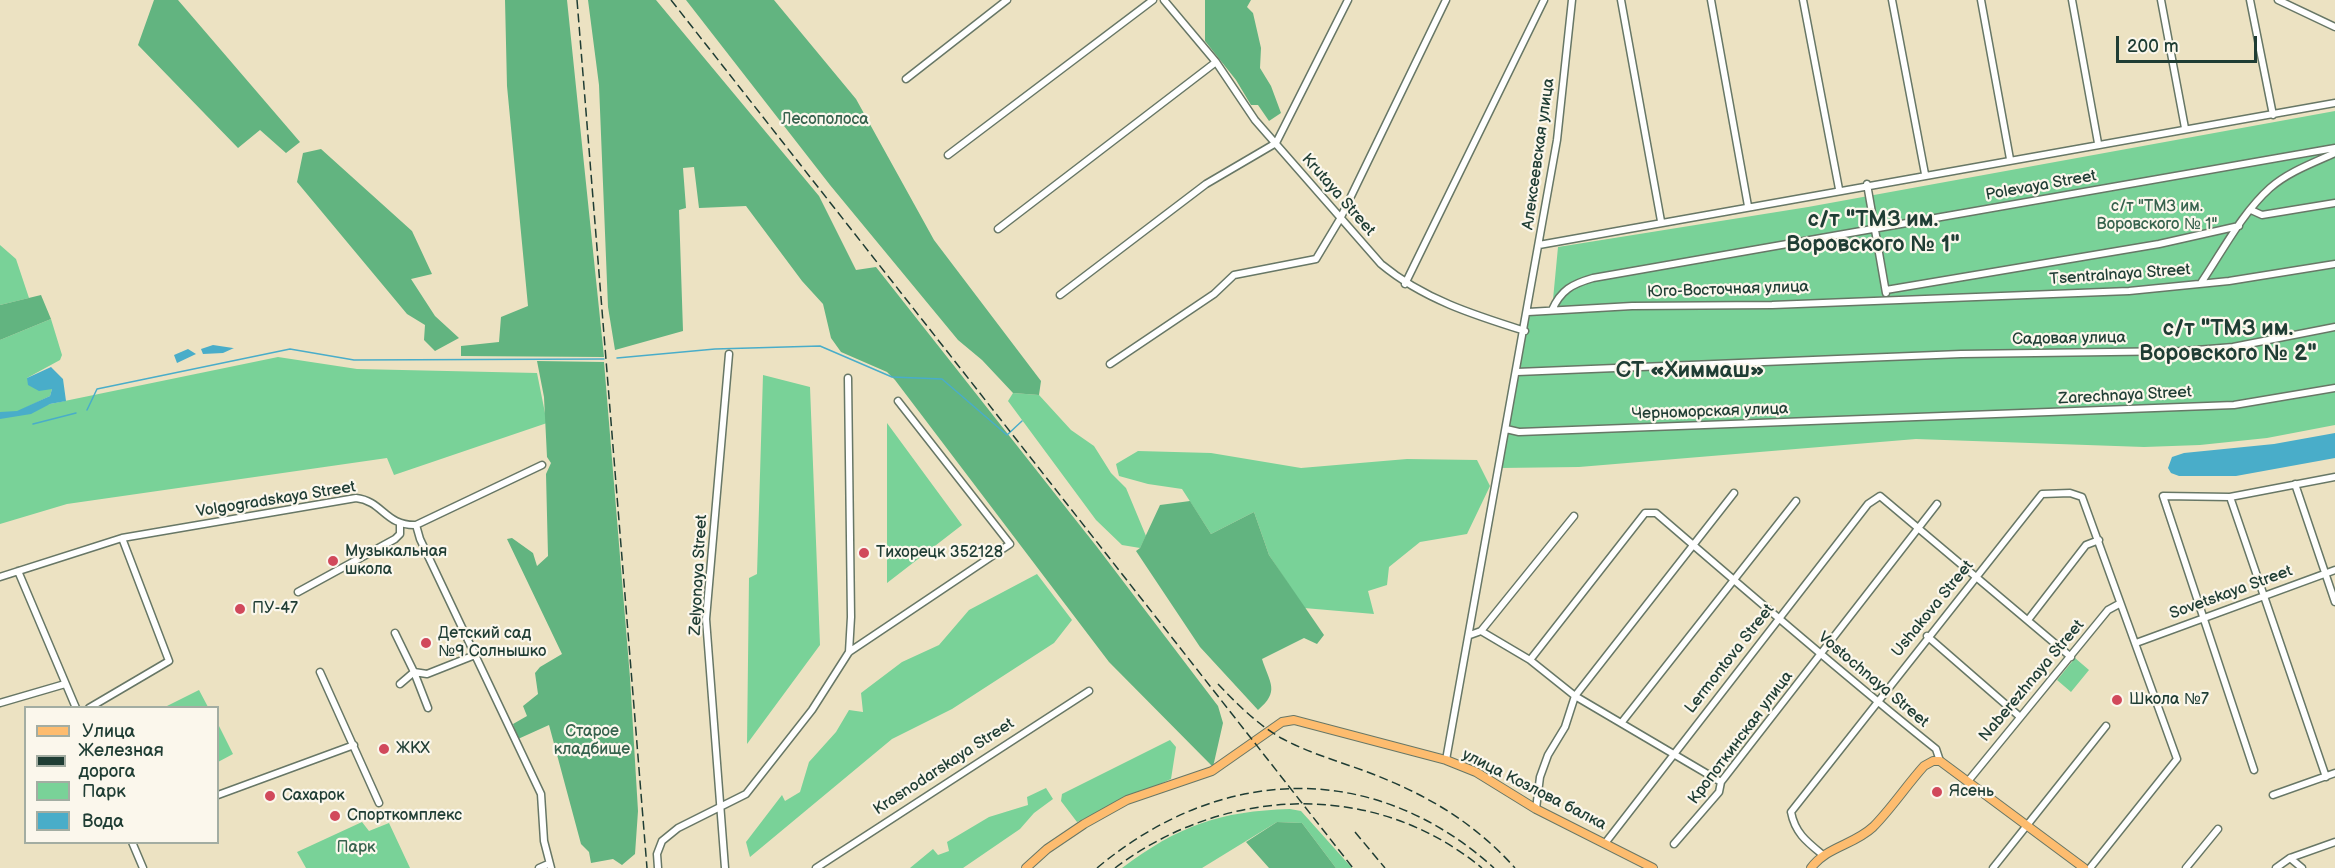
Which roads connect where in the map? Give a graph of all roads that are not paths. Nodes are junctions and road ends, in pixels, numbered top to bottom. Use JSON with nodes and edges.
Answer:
{"nodes":[{"id":1,"x":1007,"y":0,"type":"edge"},
{"id":2,"x":1153,"y":0,"type":"edge"},
{"id":3,"x":1164,"y":0,"type":"edge"},
{"id":4,"x":1348,"y":0,"type":"edge"},
{"id":5,"x":1446,"y":0,"type":"edge"},
{"id":6,"x":1544,"y":0,"type":"edge"},
{"id":7,"x":1572,"y":0,"type":"edge"},
{"id":8,"x":1621,"y":0,"type":"edge"},
{"id":9,"x":1712,"y":0,"type":"edge"},
{"id":10,"x":1803,"y":0,"type":"edge"},
{"id":11,"x":1892,"y":0,"type":"edge"},
{"id":12,"x":1981,"y":0,"type":"edge"},
{"id":13,"x":2072,"y":0,"type":"edge"},
{"id":14,"x":2161,"y":0,"type":"edge"},
{"id":15,"x":2250,"y":0,"type":"edge"},
{"id":16,"x":2278,"y":0,"type":"edge"},
{"id":17,"x":2335,"y":27,"type":"edge"},
{"id":18,"x":1216,"y":62,"type":"junction"},
{"id":19,"x":906,"y":79,"type":"dead end"},
{"id":20,"x":2335,"y":104,"type":"edge"},
{"id":21,"x":2273,"y":115,"type":"junction"},
{"id":22,"x":2185,"y":128,"type":"junction"},
{"id":23,"x":1276,"y":143,"type":"junction"},
{"id":24,"x":2098,"y":143,"type":"junction"},
{"id":25,"x":2335,"y":147,"type":"edge"},
{"id":26,"x":2335,"y":153,"type":"edge"},
{"id":27,"x":948,"y":155,"type":"dead end"},
{"id":28,"x":2010,"y":159,"type":"junction"},
{"id":29,"x":1925,"y":174,"type":"junction"},
{"id":30,"x":1867,"y":184,"type":"junction"},
{"id":31,"x":1839,"y":189,"type":"junction"},
{"id":32,"x":2335,"y":203,"type":"edge"},
{"id":33,"x":1748,"y":206,"type":"junction"},
{"id":34,"x":2252,"y":210,"type":"junction"},
{"id":35,"x":1340,"y":219,"type":"junction"},
{"id":36,"x":1661,"y":221,"type":"junction"},
{"id":37,"x":2239,"y":226,"type":"junction"},
{"id":38,"x":998,"y":229,"type":"dead end"},
{"id":39,"x":1875,"y":229,"type":"junction"},
{"id":40,"x":1539,"y":245,"type":"junction"},
{"id":41,"x":2335,"y":264,"type":"edge"},
{"id":42,"x":2201,"y":283,"type":"junction"},
{"id":43,"x":1405,"y":284,"type":"junction"},
{"id":44,"x":1886,"y":290,"type":"junction"},
{"id":45,"x":1060,"y":295,"type":"dead end"},
{"id":46,"x":1905,"y":299,"type":"joint"},
{"id":47,"x":1886,"y":300,"type":"junction"},
{"id":48,"x":1552,"y":310,"type":"junction"},
{"id":49,"x":1528,"y":312,"type":"junction"},
{"id":50,"x":2335,"y":327,"type":"edge"},
{"id":51,"x":1525,"y":331,"type":"junction"},
{"id":52,"x":729,"y":354,"type":"dead end"},
{"id":53,"x":1110,"y":364,"type":"dead end"},
{"id":54,"x":1517,"y":372,"type":"junction"},
{"id":55,"x":848,"y":378,"type":"dead end"},
{"id":56,"x":2335,"y":388,"type":"edge"},
{"id":57,"x":898,"y":401,"type":"dead end"},
{"id":58,"x":1915,"y":417,"type":"joint"},
{"id":59,"x":1506,"y":429,"type":"junction"},
{"id":60,"x":542,"y":465,"type":"dead end"},
{"id":61,"x":2335,"y":477,"type":"edge"},
{"id":62,"x":2295,"y":484,"type":"junction"},
{"id":63,"x":1734,"y":493,"type":"dead end"},
{"id":64,"x":2230,"y":497,"type":"junction"},
{"id":65,"x":1796,"y":501,"type":"dead end"},
{"id":66,"x":1937,"y":504,"type":"dead end"},
{"id":67,"x":1574,"y":516,"type":"dead end"},
{"id":68,"x":400,"y":525,"type":"junction"},
{"id":69,"x":416,"y":525,"type":"junction"},
{"id":70,"x":1917,"y":529,"type":"junction"},
{"id":71,"x":122,"y":538,"type":"junction"},
{"id":72,"x":2098,"y":540,"type":"junction"},
{"id":73,"x":1693,"y":545,"type":"junction"},
{"id":74,"x":2335,"y":570,"type":"edge"},
{"id":75,"x":18,"y":571,"type":"junction"},
{"id":76,"x":2325,"y":574,"type":"junction"},
{"id":77,"x":0,"y":577,"type":"edge"},
{"id":78,"x":1975,"y":578,"type":"junction"},
{"id":79,"x":1737,"y":580,"type":"junction"},
{"id":80,"x":298,"y":592,"type":"dead end"},
{"id":81,"x":2265,"y":594,"type":"junction"},
{"id":82,"x":2335,"y":602,"type":"edge"},
{"id":83,"x":2119,"y":604,"type":"junction"},
{"id":84,"x":2202,"y":617,"type":"junction"},
{"id":85,"x":1778,"y":618,"type":"junction"},
{"id":86,"x":2028,"y":620,"type":"junction"},
{"id":87,"x":1481,"y":631,"type":"junction"},
{"id":88,"x":395,"y":633,"type":"dead end"},
{"id":89,"x":1470,"y":635,"type":"junction"},
{"id":90,"x":1927,"y":636,"type":"junction"},
{"id":91,"x":2136,"y":642,"type":"junction"},
{"id":92,"x":849,"y":652,"type":"junction"},
{"id":93,"x":475,"y":655,"type":"junction"},
{"id":94,"x":1821,"y":656,"type":"junction"},
{"id":95,"x":2071,"y":657,"type":"junction"},
{"id":96,"x":1530,"y":660,"type":"junction"},
{"id":97,"x":320,"y":672,"type":"dead end"},
{"id":98,"x":414,"y":672,"type":"junction"},
{"id":99,"x":65,"y":684,"type":"junction"},
{"id":100,"x":400,"y":684,"type":"dead end"},
{"id":101,"x":1089,"y":691,"type":"dead end"},
{"id":102,"x":1575,"y":696,"type":"junction"},
{"id":103,"x":1877,"y":702,"type":"junction"},
{"id":104,"x":0,"y":703,"type":"edge"},
{"id":105,"x":75,"y":706,"type":"edge"},
{"id":106,"x":92,"y":706,"type":"edge"},
{"id":107,"x":428,"y":708,"type":"dead end"},
{"id":108,"x":2019,"y":716,"type":"junction"},
{"id":109,"x":1622,"y":722,"type":"junction"},
{"id":110,"x":2106,"y":726,"type":"dead end"},
{"id":111,"x":354,"y":746,"type":"junction"},
{"id":112,"x":1673,"y":754,"type":"junction"},
{"id":113,"x":1446,"y":760,"type":"junction"},
{"id":114,"x":1940,"y":761,"type":"junction"},
{"id":115,"x":2254,"y":770,"type":"dead end"},
{"id":116,"x":2335,"y":773,"type":"edge"},
{"id":117,"x":2326,"y":777,"type":"junction"},
{"id":118,"x":1969,"y":780,"type":"junction"},
{"id":119,"x":1721,"y":782,"type":"junction"},
{"id":120,"x":219,"y":795,"type":"edge"},
{"id":121,"x":2273,"y":795,"type":"dead end"},
{"id":122,"x":379,"y":804,"type":"dead end"},
{"id":123,"x":722,"y":807,"type":"junction"},
{"id":124,"x":1536,"y":809,"type":"junction"},
{"id":125,"x":2028,"y":826,"type":"junction"},
{"id":126,"x":2218,"y":829,"type":"dead end"},
{"id":127,"x":1605,"y":842,"type":"junction"},
{"id":128,"x":2335,"y":842,"type":"edge"},
{"id":129,"x":132,"y":844,"type":"edge"},
{"id":130,"x":1674,"y":844,"type":"dead end"},
{"id":131,"x":1823,"y":855,"type":"junction"},
{"id":132,"x":2290,"y":858,"type":"junction"},
{"id":133,"x":550,"y":866,"type":"edge"},
{"id":134,"x":143,"y":868,"type":"edge"},
{"id":135,"x":539,"y":868,"type":"edge"},
{"id":136,"x":658,"y":868,"type":"edge"},
{"id":137,"x":725,"y":868,"type":"edge"},
{"id":138,"x":816,"y":868,"type":"edge"},
{"id":139,"x":1026,"y":868,"type":"edge"},
{"id":140,"x":1653,"y":868,"type":"edge"},
{"id":141,"x":1811,"y":868,"type":"edge"},
{"id":142,"x":1993,"y":868,"type":"edge"},
{"id":143,"x":2084,"y":868,"type":"edge"},
{"id":144,"x":2090,"y":868,"type":"edge"},
{"id":145,"x":2186,"y":868,"type":"edge"},
{"id":146,"x":2276,"y":868,"type":"edge"},
{"id":147,"x":2302,"y":868,"type":"edge"}],
"edges":[{"from":1,"to":19,"type":"street"},
{"from":2,"to":27,"type":"street"},
{"from":3,"to":18,"type":"street","name":"Krutaya Street"},
{"from":4,"to":23,"type":"street"},
{"from":5,"to":35,"type":"street"},
{"from":6,"to":43,"type":"street"},
{"from":7,"to":40,"type":"street","name":"Алексеевская улица"},
{"from":8,"to":36,"type":"street"},
{"from":9,"to":33,"type":"street"},
{"from":10,"to":31,"type":"street"},
{"from":11,"to":29,"type":"street"},
{"from":12,"to":28,"type":"street"},
{"from":13,"to":24,"type":"street"},
{"from":14,"to":22,"type":"street"},
{"from":15,"to":21,"type":"street"},
{"from":16,"to":17,"type":"street"},
{"from":18,"to":23,"type":"street","name":"Krutaya Street"},
{"from":18,"to":38,"type":"street"},
{"from":20,"to":21,"type":"street"},
{"from":21,"to":22,"type":"street"},
{"from":22,"to":24,"type":"street"},
{"from":23,"to":35,"type":"street","name":"Krutaya Street"},
{"from":23,"to":45,"type":"street"},
{"from":24,"to":28,"type":"street"},
{"from":25,"to":39,"type":"street","name":"Polevaya Street"},
{"from":26,"to":34,"type":"street"},
{"from":28,"to":29,"type":"street"},
{"from":29,"to":30,"type":"street"},
{"from":30,"to":31,"type":"street"},
{"from":30,"to":39,"type":"street"},
{"from":31,"to":33,"type":"street"},
{"from":32,"to":34,"type":"street"},
{"from":33,"to":36,"type":"street"},
{"from":34,"to":37,"type":"street"},
{"from":35,"to":43,"type":"street","name":"Krutaya Street"},
{"from":35,"to":53,"type":"street"},
{"from":36,"to":40,"type":"street"},
{"from":37,"to":42,"type":"street"},
{"from":37,"to":44,"type":"street"},
{"from":39,"to":44,"type":"street"},
{"from":39,"to":48,"type":"street","name":"Polevaya Street"},
{"from":40,"to":49,"type":"street","name":"Алексеевская улица"},
{"from":41,"to":42,"type":"street","name":"Tsentralnaya Street"},
{"from":42,"to":46,"type":"street","name":"Tsentralnaya Street"},
{"from":43,"to":51,"type":"street","name":"Krutaya Street"},
{"from":44,"to":47,"type":"street"},
{"from":46,"to":47,"type":"street","name":"Юго-Восточная улица"},
{"from":47,"to":48,"type":"street","name":"Юго-Восточная улица"},
{"from":48,"to":49,"type":"street","name":"Юго-Восточная улица"},
{"from":49,"to":51,"type":"street","name":"Алексеевская улица"},
{"from":50,"to":54,"type":"street","name":"Садовая улица"},
{"from":51,"to":54,"type":"street","name":"Алексеевская улица"},
{"from":52,"to":123,"type":"street","name":"Zelyonaya Street"},
{"from":54,"to":59,"type":"street","name":"Алексеевская улица"},
{"from":55,"to":92,"type":"street"},
{"from":56,"to":58,"type":"street","name":"Zarechnaya Street"},
{"from":57,"to":92,"type":"street"},
{"from":58,"to":59,"type":"street","name":"Черноморская улица"},
{"from":59,"to":89,"type":"street","name":"Алексеевская улица"},
{"from":60,"to":69,"type":"street"},
{"from":61,"to":62,"type":"street"},
{"from":62,"to":64,"type":"street"},
{"from":62,"to":76,"type":"street"},
{"from":63,"to":73,"type":"street"},
{"from":64,"to":81,"type":"street"},
{"from":64,"to":84,"type":"street"},
{"from":65,"to":79,"type":"street"},
{"from":66,"to":70,"type":"street","name":"Кропоткинская улица"},
{"from":67,"to":87,"type":"street"},
{"from":68,"to":69,"type":"street"},
{"from":68,"to":71,"type":"street","name":"Volgogradskaya Street"},
{"from":68,"to":80,"type":"street"},
{"from":69,"to":93,"type":"street"},
{"from":70,"to":78,"type":"street"},
{"from":70,"to":85,"type":"street","name":"Lermontova Street"},
{"from":70,"to":94,"type":"street","name":"Кропоткинская улица"},
{"from":71,"to":75,"type":"street","name":"Volgogradskaya Street"},
{"from":71,"to":106,"type":"street"},
{"from":72,"to":78,"type":"street","name":"Ushakova Street"},
{"from":72,"to":83,"type":"street"},
{"from":72,"to":86,"type":"street"},
{"from":73,"to":79,"type":"street","name":"Vostochnaya Street"},
{"from":73,"to":96,"type":"street","name":"Vostochnaya Street"},
{"from":73,"to":102,"type":"street"},
{"from":74,"to":76,"type":"street","name":"Sovetskaya Street"},
{"from":75,"to":77,"type":"street","name":"Volgogradskaya Street"},
{"from":75,"to":99,"type":"street"},
{"from":76,"to":81,"type":"street","name":"Sovetskaya Street"},
{"from":76,"to":82,"type":"street"},
{"from":78,"to":86,"type":"street"},
{"from":78,"to":90,"type":"street","name":"Ushakova Street"},
{"from":79,"to":85,"type":"street","name":"Vostochnaya Street"},
{"from":79,"to":109,"type":"street"},
{"from":81,"to":84,"type":"street","name":"Sovetskaya Street"},
{"from":81,"to":117,"type":"street"},
{"from":83,"to":91,"type":"street"},
{"from":83,"to":95,"type":"street","name":"Naberezhnaya Street"},
{"from":84,"to":91,"type":"street","name":"Sovetskaya Street"},
{"from":84,"to":115,"type":"street"},
{"from":85,"to":94,"type":"street","name":"Vostochnaya Street"},
{"from":85,"to":112,"type":"street","name":"Lermontova Street"},
{"from":86,"to":95,"type":"street"},
{"from":87,"to":89,"type":"street"},
{"from":87,"to":96,"type":"street"},
{"from":88,"to":98,"type":"street"},
{"from":89,"to":113,"type":"street","name":"Алексеевская улица"},
{"from":90,"to":103,"type":"street","name":"Ushakova Street"},
{"from":90,"to":108,"type":"street"},
{"from":91,"to":144,"type":"street"},
{"from":92,"to":123,"type":"street"},
{"from":93,"to":98,"type":"street"},
{"from":93,"to":133,"type":"street"},
{"from":94,"to":103,"type":"street","name":"Vostochnaya Street"},
{"from":94,"to":119,"type":"street","name":"Кропоткинская улица"},
{"from":95,"to":108,"type":"street","name":"Naberezhnaya Street"},
{"from":96,"to":102,"type":"street"},
{"from":97,"to":111,"type":"street"},
{"from":98,"to":100,"type":"street"},
{"from":98,"to":107,"type":"street"},
{"from":99,"to":104,"type":"street"},
{"from":99,"to":105,"type":"street"},
{"from":101,"to":138,"type":"street","name":"Krasnodarskaya Street"},
{"from":102,"to":109,"type":"street"},
{"from":102,"to":124,"type":"street"},
{"from":103,"to":114,"type":"street","name":"Vostochnaya Street"},
{"from":103,"to":131,"type":"street","name":"Ushakova Street"},
{"from":108,"to":118,"type":"street","name":"Naberezhnaya Street"},
{"from":109,"to":112,"type":"street"},
{"from":110,"to":125,"type":"street"},
{"from":111,"to":120,"type":"street"},
{"from":111,"to":122,"type":"street"},
{"from":112,"to":119,"type":"street"},
{"from":112,"to":127,"type":"street","name":"Lermontova Street"},
{"from":113,"to":124,"type":"main road","name":"улица Козлова балка"},
{"from":113,"to":139,"type":"main road","name":"улица Козлова балка"},
{"from":114,"to":118,"type":"main road","name":"Vostochnaya Street"},
{"from":114,"to":131,"type":"main road"},
{"from":116,"to":117,"type":"street"},
{"from":117,"to":121,"type":"street"},
{"from":118,"to":125,"type":"main road","name":"Vostochnaya Street"},
{"from":119,"to":130,"type":"street","name":"Кропоткинская улица"},
{"from":123,"to":136,"type":"street"},
{"from":123,"to":137,"type":"street","name":"Zelyonaya Street"},
{"from":124,"to":127,"type":"main road","name":"улица Козлова балка"},
{"from":125,"to":142,"type":"street"},
{"from":125,"to":143,"type":"main road","name":"Vostochnaya Street"},
{"from":126,"to":145,"type":"street"},
{"from":127,"to":140,"type":"main road","name":"улица Козлова балка"},
{"from":128,"to":132,"type":"street"},
{"from":129,"to":134,"type":"street"},
{"from":131,"to":141,"type":"main road"},
{"from":132,"to":146,"type":"street"},
{"from":132,"to":147,"type":"street"},
{"from":133,"to":135,"type":"street"}]}
